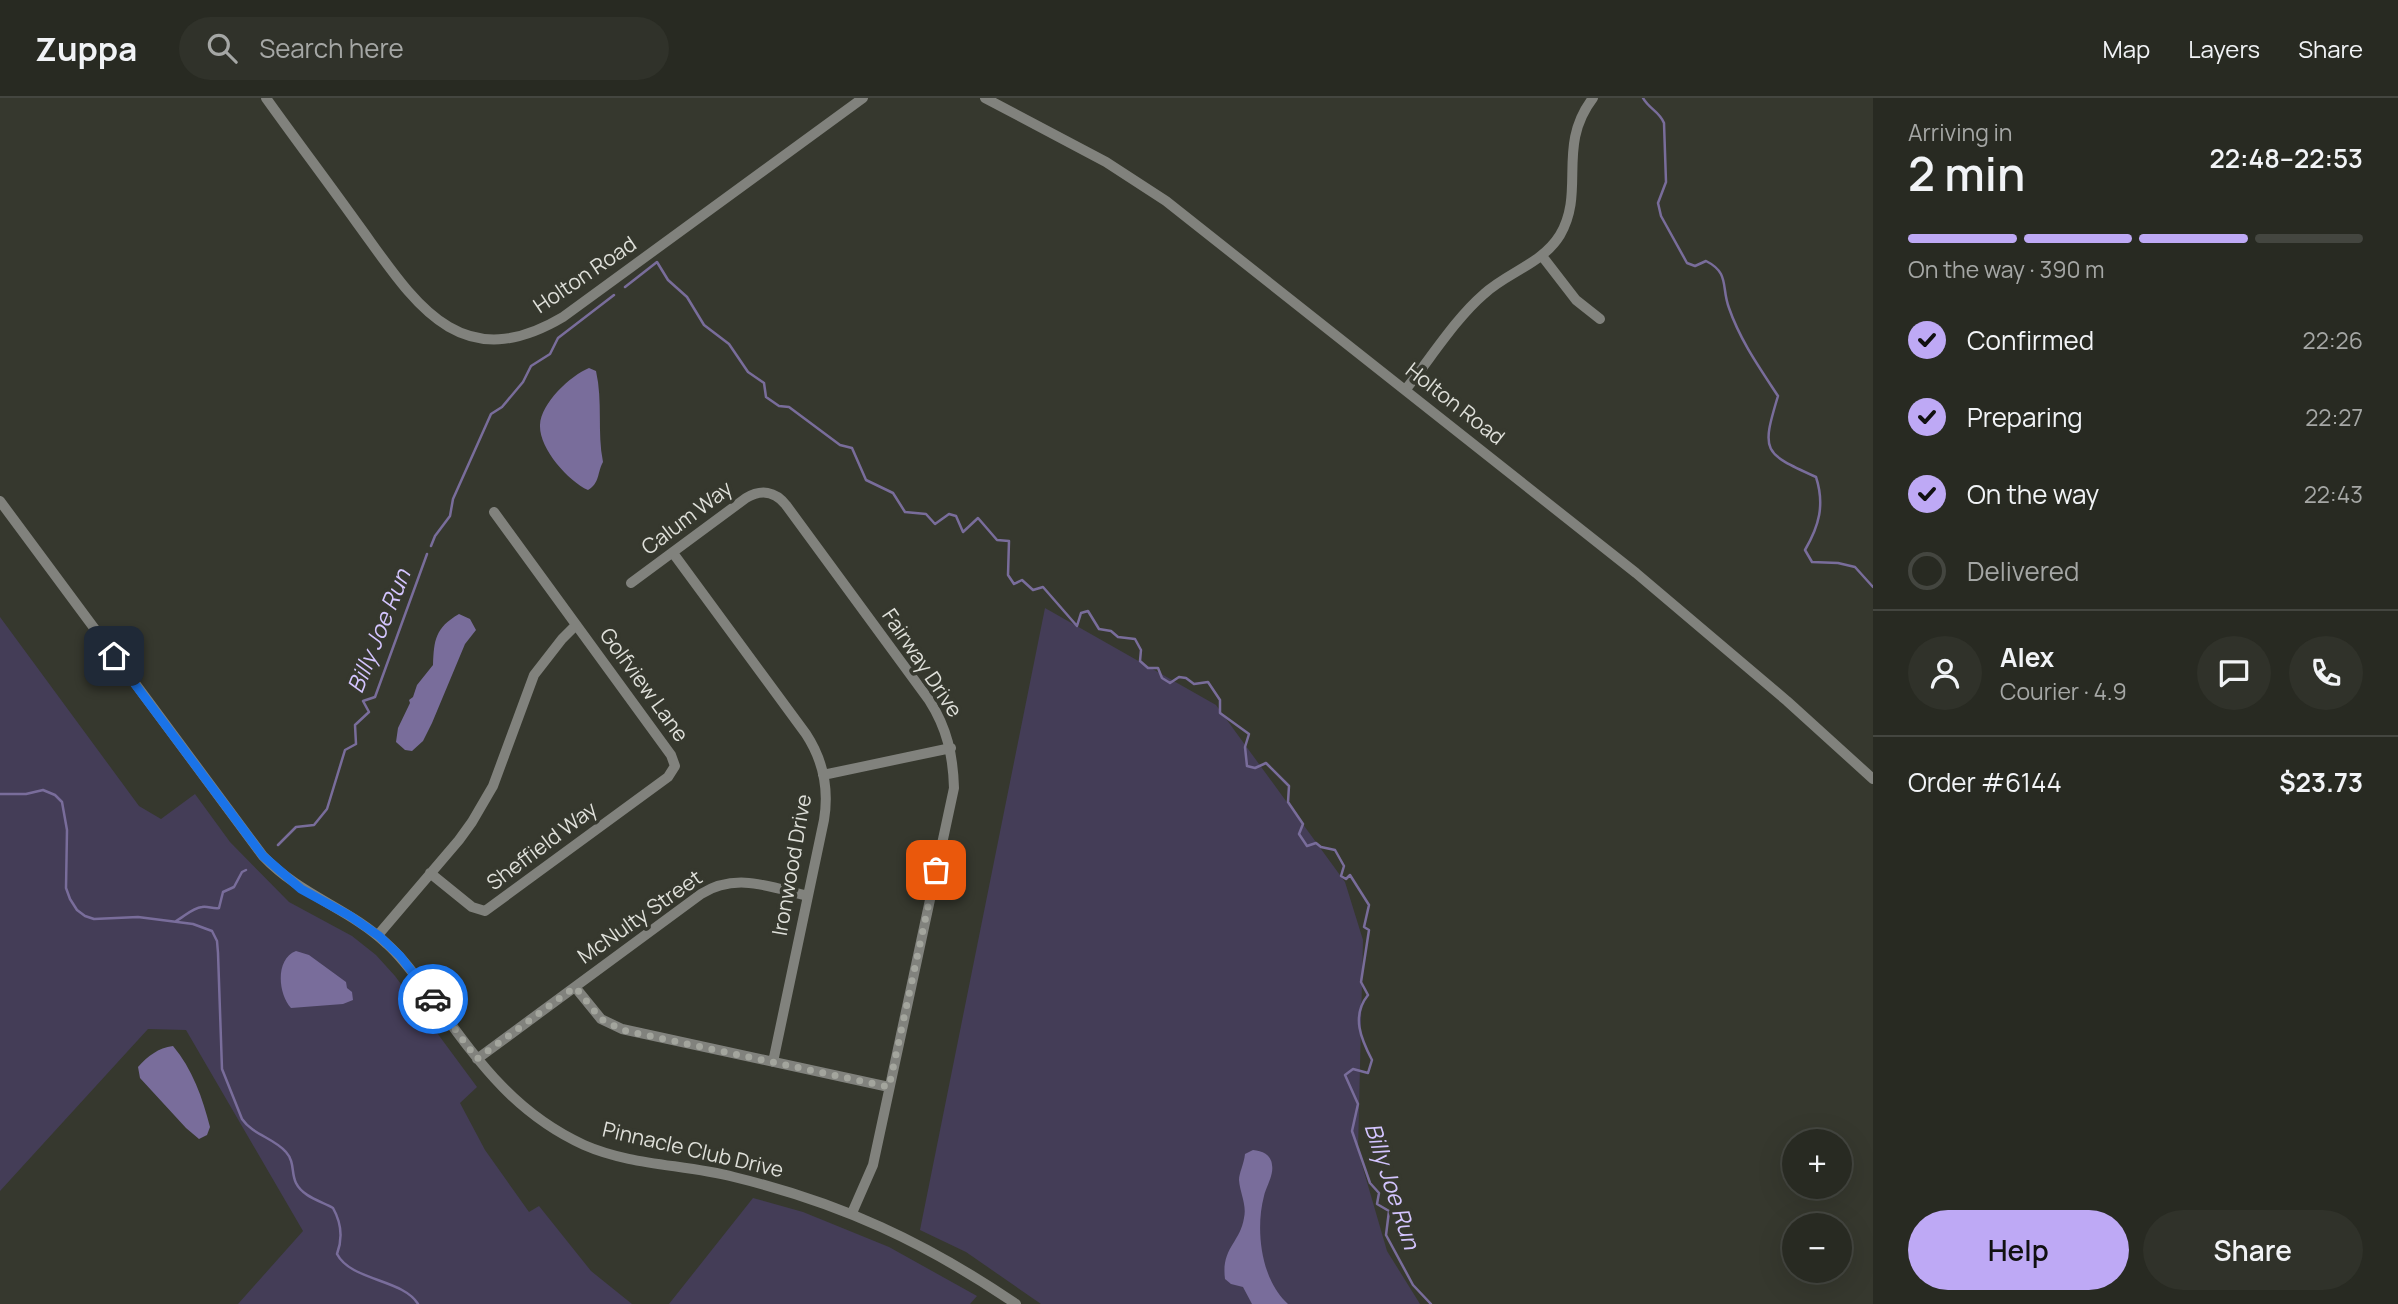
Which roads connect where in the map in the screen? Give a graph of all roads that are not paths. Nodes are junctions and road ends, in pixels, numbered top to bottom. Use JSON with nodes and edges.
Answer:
{"nodes":[{"id":1,"x":265,"y":98,"type":"edge"},
{"id":2,"x":863,"y":98,"type":"edge"},
{"id":3,"x":985,"y":98,"type":"edge"},
{"id":4,"x":1593,"y":98,"type":"edge"},
{"id":5,"x":1542,"y":256,"type":"junction"},
{"id":6,"x":1600,"y":319,"type":"dead end"},
{"id":7,"x":1406,"y":389,"type":"junction"},
{"id":8,"x":770,"y":492,"type":"joint"},
{"id":9,"x":0,"y":501,"type":"edge"},
{"id":10,"x":494,"y":512,"type":"dead end"},
{"id":11,"x":673,"y":553,"type":"junction"},
{"id":12,"x":631,"y":583,"type":"dead end"},
{"id":13,"x":576,"y":625,"type":"junction"},
{"id":14,"x":951,"y":748,"type":"junction"},
{"id":15,"x":674,"y":769,"type":"joint"},
{"id":16,"x":823,"y":775,"type":"junction"},
{"id":17,"x":1873,"y":779,"type":"edge"},
{"id":18,"x":430,"y":873,"type":"junction"},
{"id":19,"x":808,"y":896,"type":"junction"},
{"id":20,"x":378,"y":935,"type":"junction"},
{"id":21,"x":575,"y":987,"type":"junction"},
{"id":22,"x":477,"y":1059,"type":"junction"},
{"id":23,"x":773,"y":1062,"type":"junction"},
{"id":24,"x":889,"y":1087,"type":"junction"},
{"id":25,"x":852,"y":1213,"type":"junction"},
{"id":26,"x":1016,"y":1304,"type":"edge"}],
"edges":[{"from":1,"to":2,"type":"street","name":"Holton Road"},
{"from":3,"to":7,"type":"street","name":"Holton Road"},
{"from":4,"to":5,"type":"street"},
{"from":5,"to":6,"type":"street"},
{"from":5,"to":7,"type":"street"},
{"from":7,"to":17,"type":"street","name":"Holton Road"},
{"from":8,"to":11,"type":"street","name":"Calum Way"},
{"from":8,"to":14,"type":"street","name":"Fairway Drive"},
{"from":9,"to":20,"type":"street","name":"Pinnacle Club Drive"},
{"from":10,"to":13,"type":"street","name":"Golfview Lane"},
{"from":11,"to":12,"type":"street","name":"Calum Way"},
{"from":11,"to":16,"type":"street","name":"Ironwood Drive"},
{"from":13,"to":15,"type":"street","name":"Golfview Lane"},
{"from":13,"to":18,"type":"street"},
{"from":14,"to":16,"type":"street"},
{"from":14,"to":24,"type":"street","name":"Fairway Drive"},
{"from":15,"to":18,"type":"street","name":"Sheffield Way"},
{"from":16,"to":19,"type":"street","name":"Ironwood Drive"},
{"from":18,"to":20,"type":"street"},
{"from":19,"to":21,"type":"street","name":"McNulty Street"},
{"from":19,"to":23,"type":"street","name":"Ironwood Drive"},
{"from":20,"to":22,"type":"street","name":"Pinnacle Club Drive"},
{"from":21,"to":22,"type":"street","name":"McNulty Street"},
{"from":21,"to":23,"type":"street"},
{"from":22,"to":25,"type":"street","name":"Pinnacle Club Drive"},
{"from":23,"to":24,"type":"street"},
{"from":24,"to":25,"type":"street","name":"Fairway Drive"},
{"from":25,"to":26,"type":"street","name":"Pinnacle Club Drive"}]}
